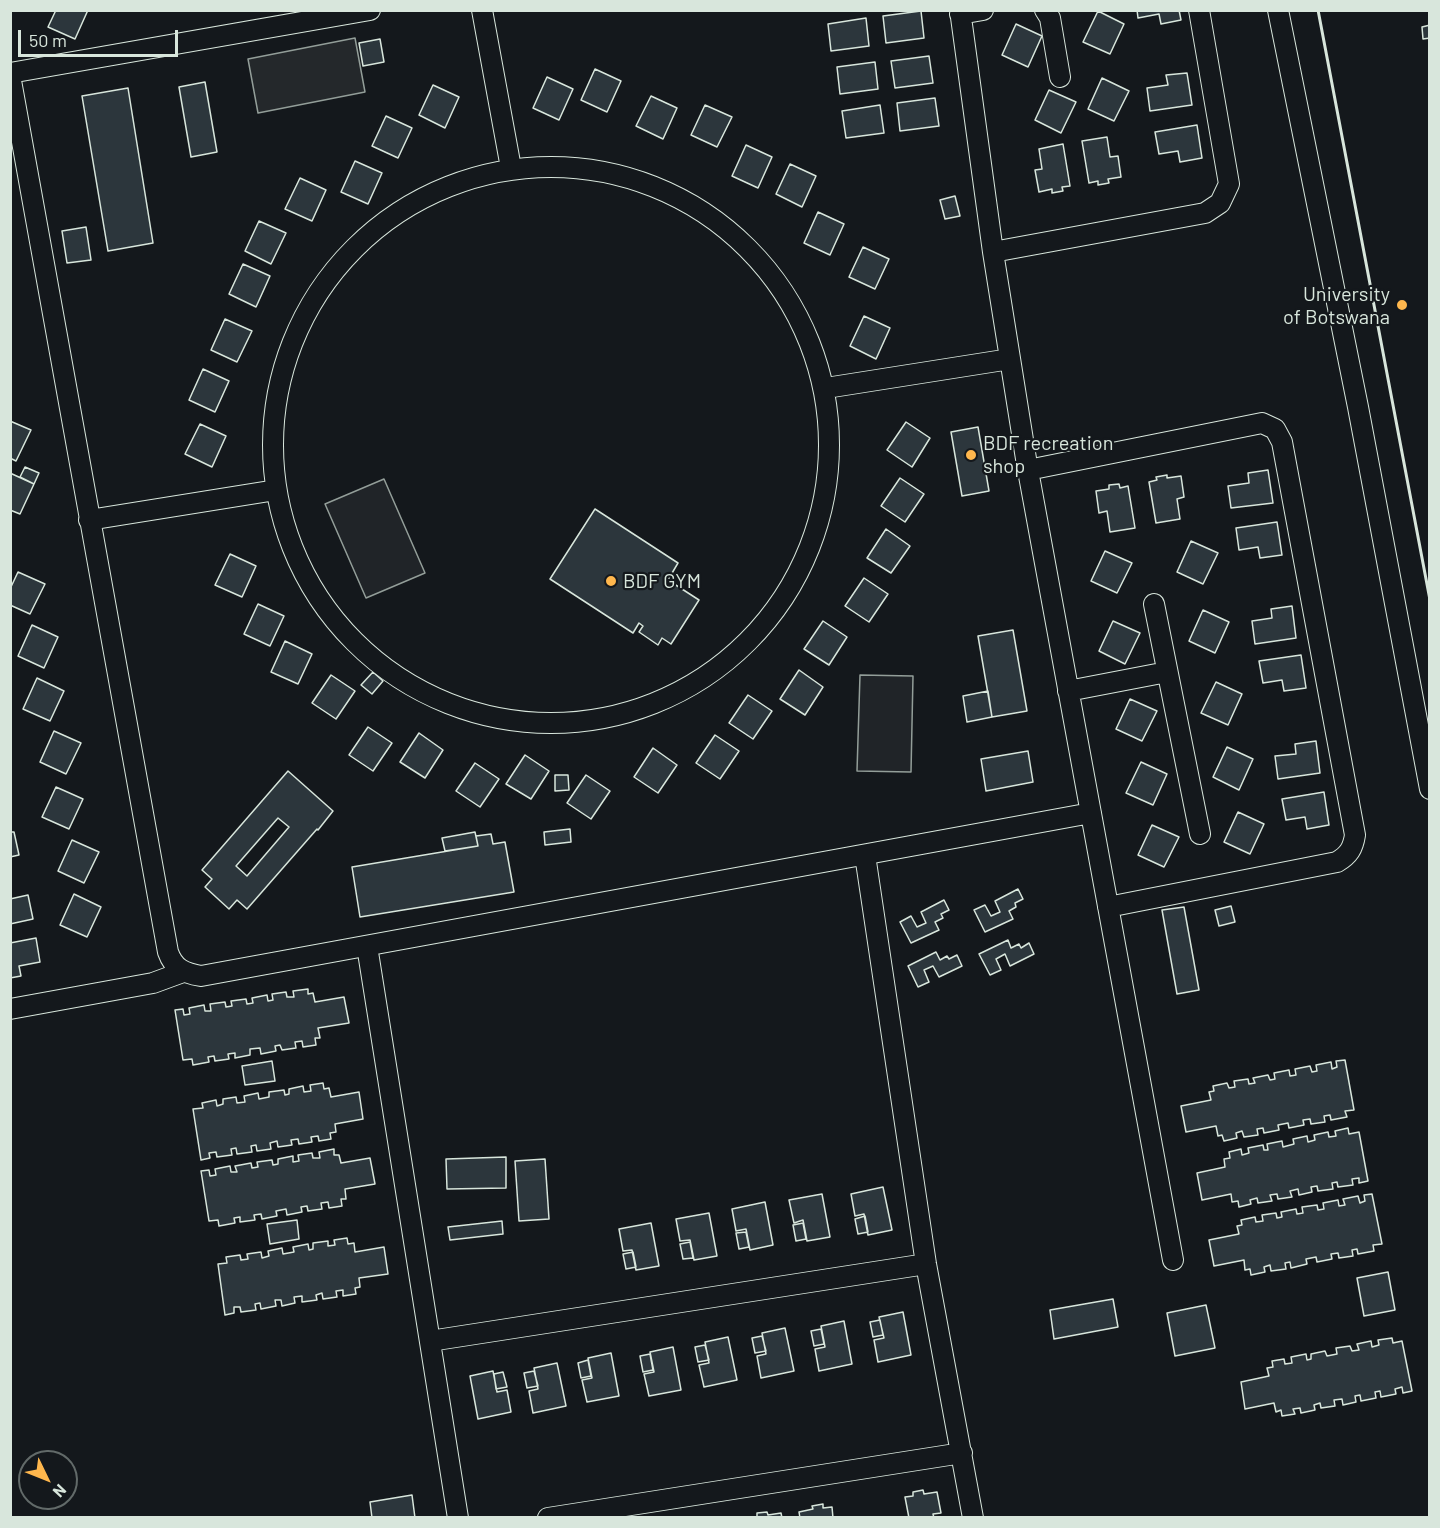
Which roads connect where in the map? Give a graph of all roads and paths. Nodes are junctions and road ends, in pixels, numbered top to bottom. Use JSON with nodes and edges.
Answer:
{"nodes":[{"id":1,"x":370,"y":10,"type":"edge"},
{"id":2,"x":482,"y":10,"type":"edge"},
{"id":3,"x":983,"y":10,"type":"edge"},
{"id":4,"x":1045,"y":10,"type":"edge"},
{"id":5,"x":1199,"y":10,"type":"edge"},
{"id":6,"x":1278,"y":10,"type":"edge"},
{"id":7,"x":960,"y":12,"type":"edge"},
{"id":8,"x":10,"y":74,"type":"edge"},
{"id":9,"x":1060,"y":76,"type":"dead end"},
{"id":10,"x":511,"y":168,"type":"junction"},
{"id":11,"x":993,"y":252,"type":"junction"},
{"id":12,"x":1010,"y":359,"type":"junction"},
{"id":13,"x":826,"y":388,"type":"junction"},
{"id":14,"x":1028,"y":470,"type":"junction"},
{"id":15,"x":276,"y":490,"type":"junction"},
{"id":16,"x":89,"y":520,"type":"junction"},
{"id":17,"x":1154,"y":604,"type":"dead end"},
{"id":18,"x":1167,"y":672,"type":"junction"},
{"id":19,"x":1068,"y":691,"type":"junction"},
{"id":20,"x":1430,"y":789,"type":"edge"},
{"id":21,"x":1091,"y":813,"type":"junction"},
{"id":22,"x":1200,"y":834,"type":"dead end"},
{"id":23,"x":865,"y":855,"type":"junction"},
{"id":24,"x":1108,"y":907,"type":"junction"},
{"id":25,"x":366,"y":946,"type":"junction"},
{"id":26,"x":183,"y":972,"type":"junction"},
{"id":27,"x":10,"y":1010,"type":"edge"},
{"id":28,"x":1173,"y":1260,"type":"dead end"},
{"id":29,"x":926,"y":1264,"type":"junction"},
{"id":30,"x":430,"y":1341,"type":"junction"},
{"id":31,"x":962,"y":1453,"type":"junction"},
{"id":32,"x":458,"y":1518,"type":"edge"},
{"id":33,"x":548,"y":1518,"type":"edge"},
{"id":34,"x":973,"y":1518,"type":"edge"}],
"edges":[{"from":1,"to":8,"type":"street"},
{"from":2,"to":10,"type":"street"},
{"from":3,"to":7,"type":"street"},
{"from":4,"to":9,"type":"street"},
{"from":5,"to":11,"type":"street"},
{"from":6,"to":20,"type":"street"},
{"from":7,"to":11,"type":"street"},
{"from":8,"to":16,"type":"street"},
{"from":10,"to":13,"type":"street"},
{"from":10,"to":15,"type":"street"},
{"from":11,"to":12,"type":"street"},
{"from":12,"to":13,"type":"street"},
{"from":12,"to":14,"type":"street"},
{"from":13,"to":15,"type":"street"},
{"from":14,"to":19,"type":"street"},
{"from":14,"to":24,"type":"street"},
{"from":15,"to":16,"type":"street"},
{"from":16,"to":26,"type":"street"},
{"from":17,"to":18,"type":"street"},
{"from":18,"to":19,"type":"street"},
{"from":18,"to":22,"type":"street"},
{"from":19,"to":21,"type":"street"},
{"from":21,"to":23,"type":"street"},
{"from":21,"to":24,"type":"street"},
{"from":23,"to":25,"type":"street"},
{"from":23,"to":29,"type":"street"},
{"from":24,"to":28,"type":"street"},
{"from":25,"to":26,"type":"street"},
{"from":25,"to":30,"type":"street"},
{"from":26,"to":27,"type":"street"},
{"from":29,"to":30,"type":"street"},
{"from":29,"to":31,"type":"street"},
{"from":30,"to":32,"type":"street"},
{"from":31,"to":33,"type":"street"},
{"from":31,"to":34,"type":"street"}]}
